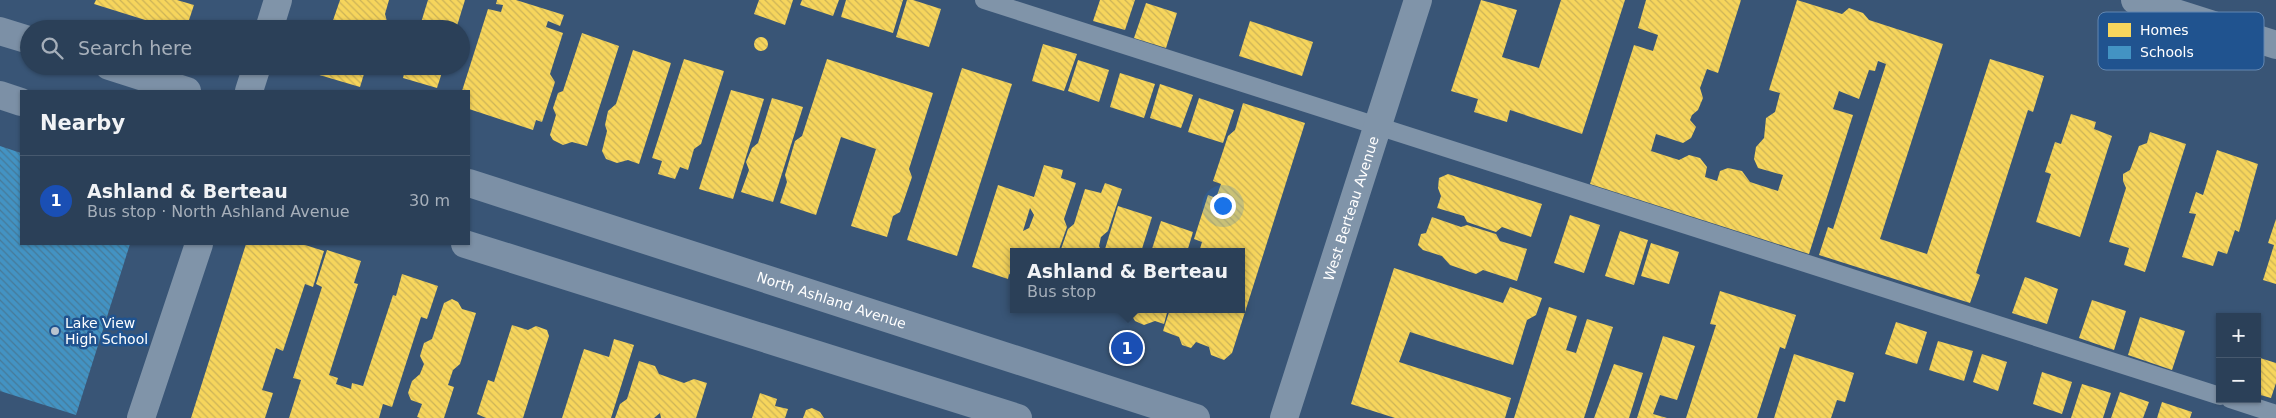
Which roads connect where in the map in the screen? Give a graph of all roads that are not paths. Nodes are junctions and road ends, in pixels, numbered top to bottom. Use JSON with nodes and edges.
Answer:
{"nodes":[{"id":1,"x":278,"y":0,"type":"edge"},
{"id":2,"x":984,"y":0,"type":"edge"},
{"id":3,"x":1418,"y":0,"type":"edge"},
{"id":4,"x":2135,"y":0,"type":"edge"},
{"id":5,"x":2173,"y":12,"type":"edge"},
{"id":6,"x":272,"y":20,"type":"edge"},
{"id":7,"x":0,"y":31,"type":"edge"},
{"id":8,"x":20,"y":37,"type":"edge"},
{"id":9,"x":2264,"y":41,"type":"edge"},
{"id":10,"x":2276,"y":45,"type":"edge"},
{"id":11,"x":138,"y":75,"type":"edge"},
{"id":12,"x":254,"y":75,"type":"edge"},
{"id":13,"x":184,"y":90,"type":"edge"},
{"id":14,"x":250,"y":90,"type":"edge"},
{"id":15,"x":0,"y":95,"type":"edge"},
{"id":16,"x":20,"y":102,"type":"edge"},
{"id":17,"x":1377,"y":126,"type":"junction"},
{"id":18,"x":470,"y":183,"type":"edge"},
{"id":19,"x":199,"y":245,"type":"edge"},
{"id":20,"x":468,"y":245,"type":"edge"},
{"id":21,"x":2216,"y":395,"type":"edge"},
{"id":22,"x":2242,"y":403,"type":"edge"},
{"id":23,"x":2276,"y":414,"type":"edge"},
{"id":24,"x":141,"y":418,"type":"edge"},
{"id":25,"x":1018,"y":418,"type":"edge"},
{"id":26,"x":1196,"y":418,"type":"edge"},
{"id":27,"x":1284,"y":418,"type":"edge"}],
"edges":[{"from":1,"to":6,"type":"street"},
{"from":2,"to":17,"type":"lane"},
{"from":3,"to":17,"type":"street","name":"West Berteau Avenue"},
{"from":4,"to":5,"type":"street"},
{"from":7,"to":8,"type":"main road"},
{"from":9,"to":10,"type":"street"},
{"from":11,"to":13,"type":"main road"},
{"from":12,"to":14,"type":"street"},
{"from":15,"to":16,"type":"main road"},
{"from":17,"to":21,"type":"lane"},
{"from":17,"to":27,"type":"street","name":"West Berteau Avenue"},
{"from":18,"to":26,"type":"main road","name":"North Ashland Avenue"},
{"from":19,"to":24,"type":"street"},
{"from":20,"to":25,"type":"main road"},
{"from":22,"to":23,"type":"lane"}]}
